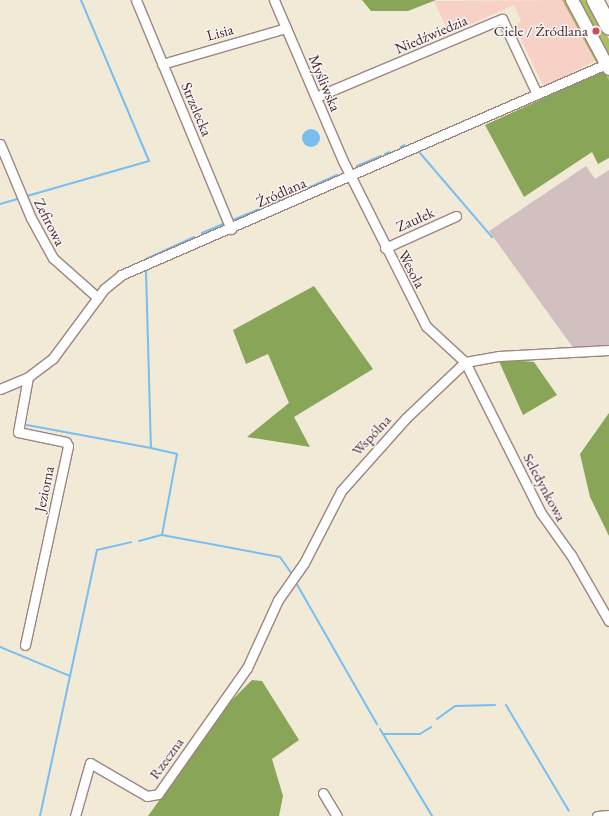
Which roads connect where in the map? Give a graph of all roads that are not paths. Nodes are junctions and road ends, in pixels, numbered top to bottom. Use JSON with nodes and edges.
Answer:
{"nodes":[{"id":1,"x":136,"y":0,"type":"edge"},
{"id":2,"x":274,"y":0,"type":"edge"},
{"id":3,"x":572,"y":0,"type":"edge"},
{"id":4,"x":595,"y":0,"type":"edge"},
{"id":5,"x":609,"y":26,"type":"edge"},
{"id":6,"x":286,"y":28,"type":"junction"},
{"id":7,"x":162,"y":64,"type":"junction"},
{"id":8,"x":608,"y":66,"type":"edge"},
{"id":9,"x":537,"y":94,"type":"junction"},
{"id":10,"x":316,"y":97,"type":"junction"},
{"id":11,"x":0,"y":144,"type":"edge"},
{"id":12,"x":351,"y":176,"type":"junction"},
{"id":13,"x":456,"y":216,"type":"dead end"},
{"id":14,"x":231,"y":229,"type":"junction"},
{"id":15,"x":385,"y":248,"type":"junction"},
{"id":16,"x":98,"y":298,"type":"junction"},
{"id":17,"x":609,"y":350,"type":"edge"},
{"id":18,"x":465,"y":362,"type":"junction"},
{"id":19,"x":28,"y":377,"type":"junction"},
{"id":20,"x":0,"y":389,"type":"edge"},
{"id":21,"x":609,"y":621,"type":"edge"},
{"id":22,"x":25,"y":645,"type":"dead end"},
{"id":23,"x":247,"y":668,"type":"joint"},
{"id":24,"x":323,"y":793,"type":"dead end"},
{"id":25,"x":609,"y":815,"type":"edge"},
{"id":26,"x":75,"y":816,"type":"edge"},
{"id":27,"x":337,"y":816,"type":"edge"},
{"id":28,"x":597,"y":816,"type":"edge"}],
"edges":[{"from":1,"to":7,"type":"street","name":"Strzelecka"},
{"from":2,"to":6,"type":"street","name":"Myśliwska"},
{"from":3,"to":8,"type":"street"},
{"from":4,"to":5,"type":"highway"},
{"from":6,"to":7,"type":"street","name":"Lisia"},
{"from":6,"to":10,"type":"street","name":"Myśliwska"},
{"from":7,"to":14,"type":"street","name":"Strzelecka"},
{"from":8,"to":9,"type":"street","name":"Źródlana"},
{"from":9,"to":10,"type":"street","name":"Niedźwiedzia"},
{"from":9,"to":12,"type":"street","name":"Źródlana"},
{"from":10,"to":12,"type":"street","name":"Myśliwska"},
{"from":11,"to":16,"type":"street","name":"Zefirowa"},
{"from":12,"to":14,"type":"street","name":"Źródlana"},
{"from":12,"to":15,"type":"street","name":"Wesoła"},
{"from":13,"to":15,"type":"street","name":"Zaułek"},
{"from":14,"to":16,"type":"street","name":"Źródlana"},
{"from":15,"to":18,"type":"street","name":"Wesoła"},
{"from":16,"to":19,"type":"street","name":"Źródlana"},
{"from":17,"to":18,"type":"street"},
{"from":18,"to":21,"type":"street","name":"Seledynkowa"},
{"from":18,"to":23,"type":"street","name":"Wspólna"},
{"from":19,"to":20,"type":"street","name":"Źródlana"},
{"from":19,"to":22,"type":"street","name":"Jeziorna"},
{"from":23,"to":26,"type":"street","name":"Rzeczna"},
{"from":24,"to":27,"type":"street"},
{"from":25,"to":28,"type":"street"}]}
